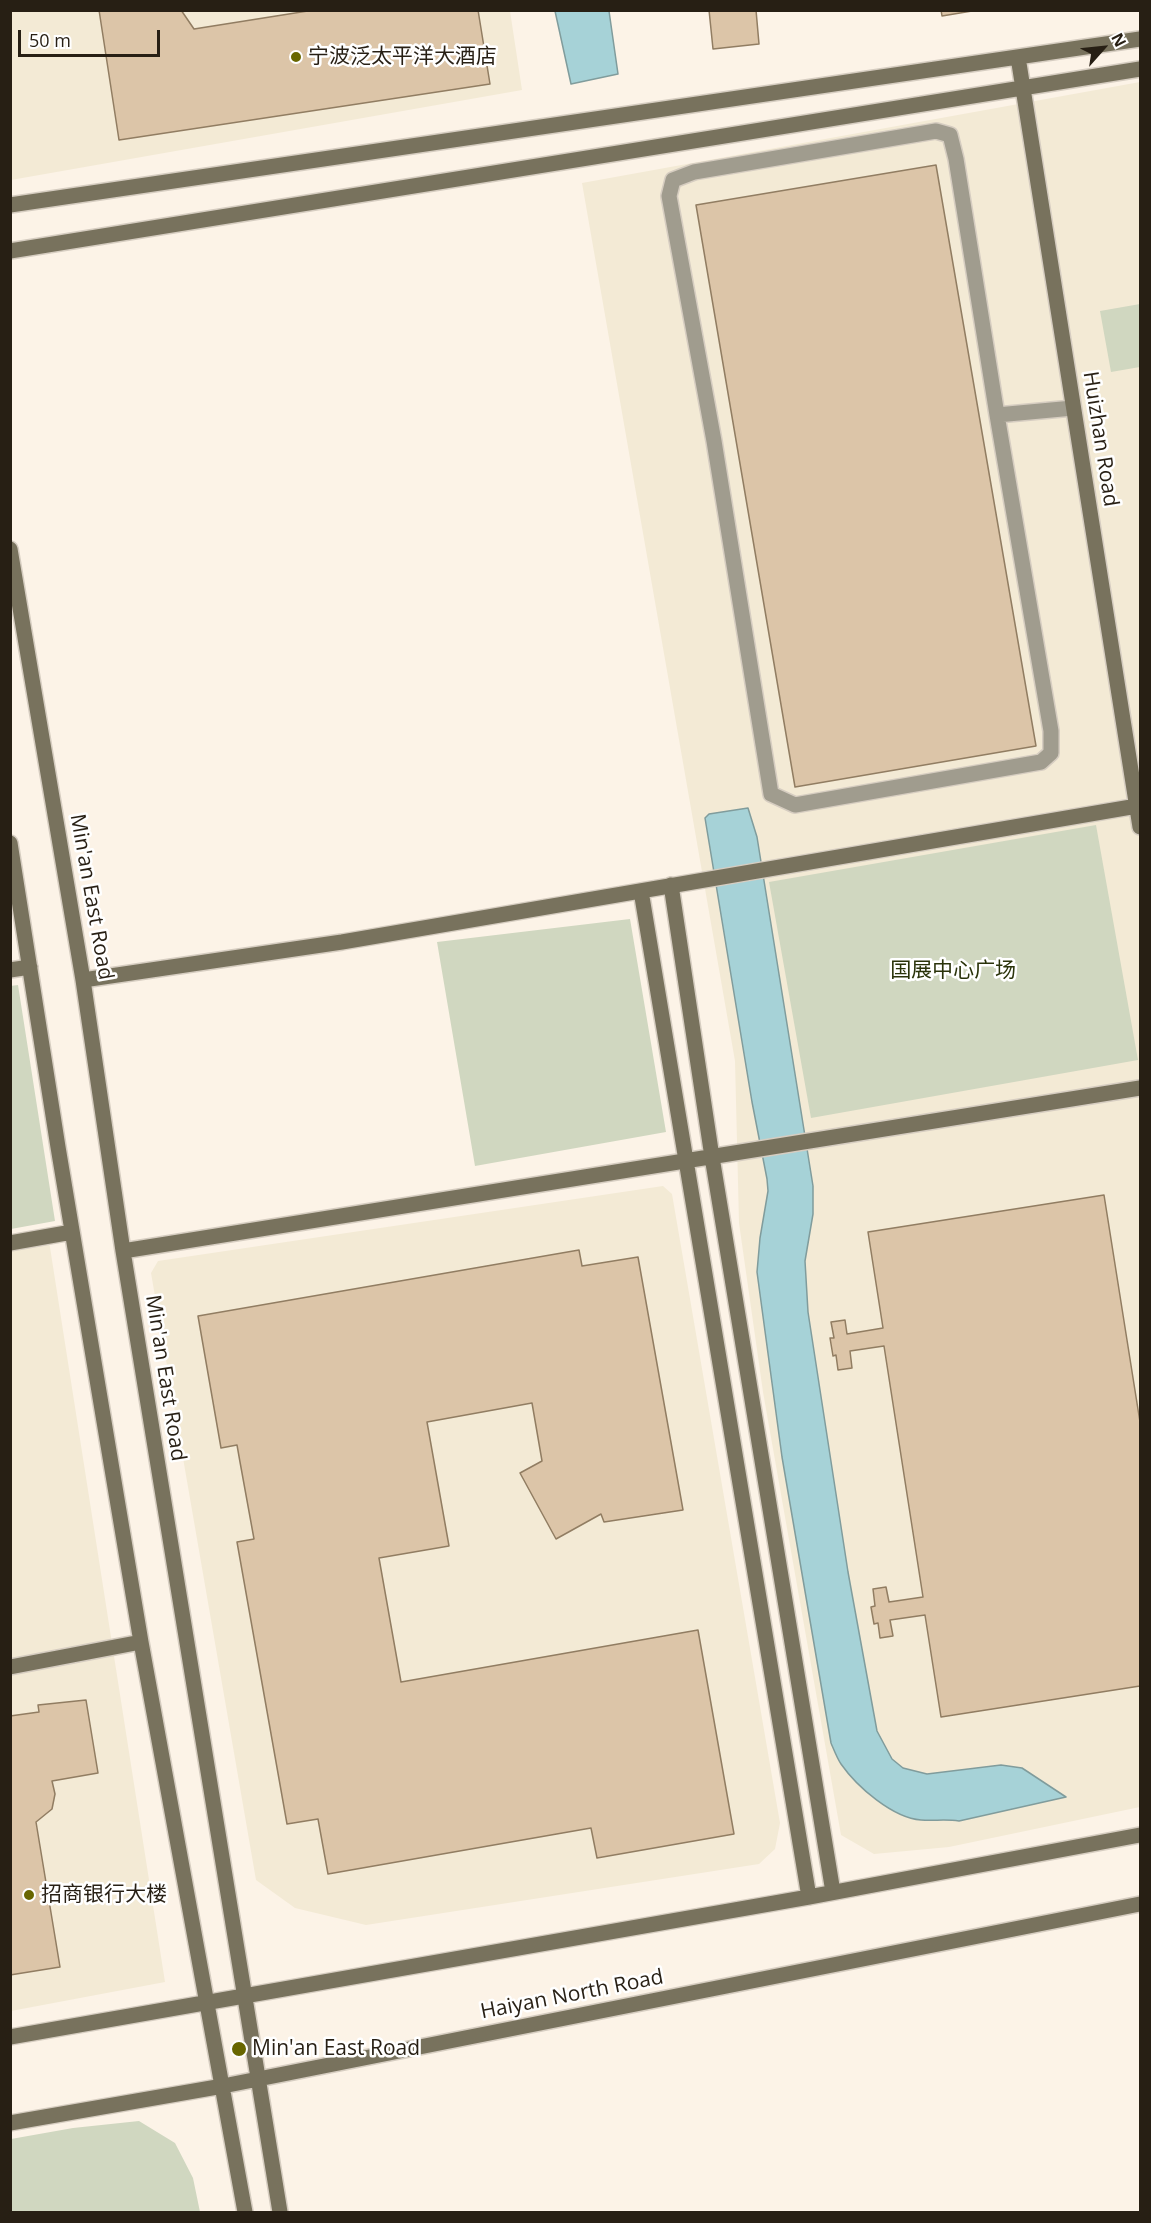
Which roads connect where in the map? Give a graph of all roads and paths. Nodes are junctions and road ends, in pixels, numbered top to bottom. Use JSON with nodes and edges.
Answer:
{"nodes":[{"id":1,"x":1140,"y":39,"type":"edge"},
{"id":2,"x":1018,"y":57,"type":"junction"},
{"id":3,"x":1140,"y":69,"type":"edge"},
{"id":4,"x":1022,"y":88,"type":"junction"},
{"id":5,"x":10,"y":205,"type":"edge"},
{"id":6,"x":10,"y":251,"type":"edge"},
{"id":7,"x":1073,"y":408,"type":"junction"},
{"id":8,"x":997,"y":415,"type":"junction"},
{"id":9,"x":10,"y":549,"type":"edge"},
{"id":10,"x":1137,"y":806,"type":"junction"},
{"id":11,"x":1140,"y":827,"type":"edge"},
{"id":12,"x":10,"y":843,"type":"edge"},
{"id":13,"x":671,"y":885,"type":"junction"},
{"id":14,"x":641,"y":891,"type":"junction"},
{"id":15,"x":30,"y":967,"type":"junction"},
{"id":16,"x":10,"y":970,"type":"edge"},
{"id":17,"x":83,"y":980,"type":"junction"},
{"id":18,"x":1140,"y":1088,"type":"edge"},
{"id":19,"x":712,"y":1157,"type":"junction"},
{"id":20,"x":686,"y":1162,"type":"junction"},
{"id":21,"x":72,"y":1232,"type":"junction"},
{"id":22,"x":10,"y":1243,"type":"edge"},
{"id":23,"x":123,"y":1251,"type":"junction"},
{"id":24,"x":141,"y":1642,"type":"junction"},
{"id":25,"x":10,"y":1667,"type":"edge"},
{"id":26,"x":1140,"y":1834,"type":"edge"},
{"id":27,"x":834,"y":1892,"type":"junction"},
{"id":28,"x":809,"y":1897,"type":"junction"},
{"id":29,"x":1140,"y":1904,"type":"edge"},
{"id":30,"x":244,"y":1996,"type":"junction"},
{"id":31,"x":208,"y":2003,"type":"junction"},
{"id":32,"x":10,"y":2037,"type":"edge"},
{"id":33,"x":257,"y":2079,"type":"junction"},
{"id":34,"x":223,"y":2086,"type":"junction"},
{"id":35,"x":10,"y":2123,"type":"edge"},
{"id":36,"x":245,"y":2212,"type":"edge"},
{"id":37,"x":280,"y":2212,"type":"edge"}],
"edges":[{"from":1,"to":2,"type":"street"},
{"from":2,"to":4,"type":"street","name":"Huizhan Road"},
{"from":2,"to":5,"type":"street"},
{"from":3,"to":4,"type":"street"},
{"from":4,"to":6,"type":"street"},
{"from":4,"to":7,"type":"street","name":"Huizhan Road"},
{"from":7,"to":8,"type":"street"},
{"from":7,"to":10,"type":"street","name":"Huizhan Road"},
{"from":8,"to":8,"type":"street"},
{"from":9,"to":17,"type":"street","name":"Min'an East Road"},
{"from":10,"to":11,"type":"street","name":"Huizhan Road"},
{"from":10,"to":13,"type":"street"},
{"from":12,"to":15,"type":"street"},
{"from":13,"to":14,"type":"street"},
{"from":13,"to":19,"type":"street"},
{"from":14,"to":17,"type":"street"},
{"from":14,"to":20,"type":"street"},
{"from":15,"to":16,"type":"street"},
{"from":15,"to":21,"type":"street"},
{"from":17,"to":23,"type":"street","name":"Min'an East Road"},
{"from":18,"to":19,"type":"street"},
{"from":19,"to":20,"type":"street"},
{"from":19,"to":27,"type":"street"},
{"from":20,"to":23,"type":"street"},
{"from":20,"to":28,"type":"street"},
{"from":21,"to":22,"type":"street"},
{"from":21,"to":24,"type":"street"},
{"from":23,"to":30,"type":"street","name":"Min'an East Road"},
{"from":24,"to":25,"type":"street"},
{"from":24,"to":31,"type":"street"},
{"from":26,"to":27,"type":"street"},
{"from":27,"to":28,"type":"street"},
{"from":28,"to":30,"type":"street"},
{"from":29,"to":33,"type":"street","name":"Haiyan North Road"},
{"from":30,"to":31,"type":"street"},
{"from":30,"to":33,"type":"street","name":"Min'an East Road"},
{"from":31,"to":32,"type":"street"},
{"from":31,"to":34,"type":"street"},
{"from":33,"to":34,"type":"street","name":"Haiyan North Road"},
{"from":33,"to":37,"type":"street","name":"Min'an East Road"},
{"from":34,"to":35,"type":"street","name":"Haiyan North Road"},
{"from":34,"to":36,"type":"street"}]}
